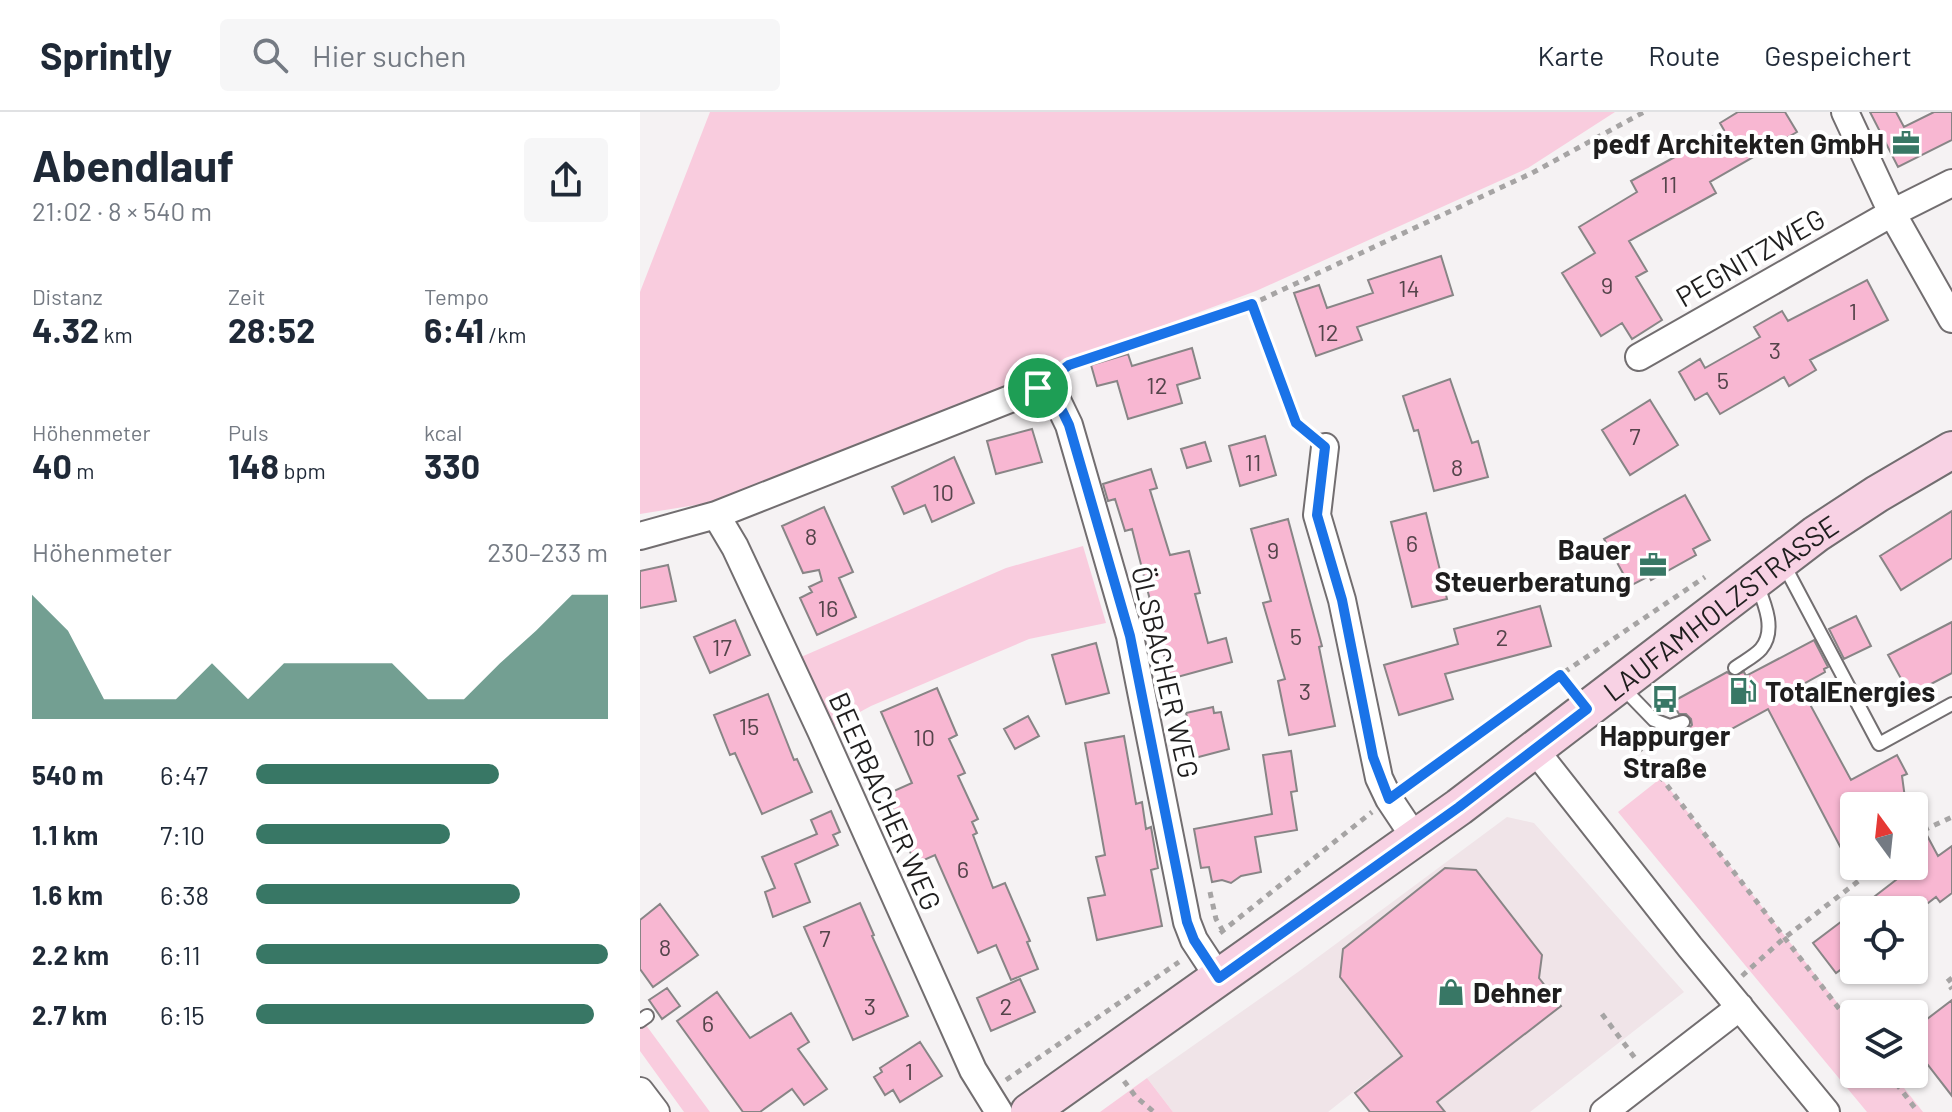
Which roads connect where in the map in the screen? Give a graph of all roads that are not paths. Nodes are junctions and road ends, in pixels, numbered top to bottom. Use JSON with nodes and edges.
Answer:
{"nodes":[{"id":1,"x":1845,"y":112,"type":"edge"},
{"id":2,"x":1952,"y":183,"type":"edge"},
{"id":3,"x":1892,"y":213,"type":"junction"},
{"id":4,"x":1952,"y":319,"type":"edge"},
{"id":5,"x":1639,"y":357,"type":"dead end"},
{"id":6,"x":1325,"y":447,"type":"road end"},
{"id":7,"x":1952,"y":450,"type":"edge"},
{"id":8,"x":716,"y":515,"type":"junction"},
{"id":9,"x":640,"y":536,"type":"edge"},
{"id":10,"x":1768,"y":570,"type":"junction"},
{"id":11,"x":1735,"y":668,"type":"dead end"},
{"id":12,"x":1619,"y":685,"type":"junction"},
{"id":13,"x":1952,"y":704,"type":"edge"},
{"id":14,"x":1683,"y":722,"type":"dead end"},
{"id":15,"x":1535,"y":750,"type":"junction"},
{"id":16,"x":1415,"y":838,"type":"junction"},
{"id":17,"x":1219,"y":978,"type":"junction"},
{"id":18,"x":1733,"y":999,"type":"junction"},
{"id":19,"x":640,"y":1091,"type":"edge"},
{"id":20,"x":656,"y":1112,"type":"edge"},
{"id":21,"x":999,"y":1112,"type":"edge"},
{"id":22,"x":1029,"y":1112,"type":"edge"},
{"id":23,"x":1604,"y":1112,"type":"edge"},
{"id":24,"x":1826,"y":1112,"type":"edge"}],
"edges":[{"from":1,"to":3,"type":"street"},
{"from":2,"to":3,"type":"street","name":"PEGNITZWEG"},
{"from":3,"to":4,"type":"street"},
{"from":3,"to":5,"type":"street","name":"PEGNITZWEG"},
{"from":6,"to":16,"type":"street"},
{"from":7,"to":10,"type":"main road","name":"LAUFAMHOLZSTRASSE"},
{"from":8,"to":9,"type":"street"},
{"from":8,"to":17,"type":"street","name":"ÖLSBACHER WEG"},
{"from":8,"to":21,"type":"street","name":"BEERBACHER WEG"},
{"from":10,"to":11,"type":"lane"},
{"from":10,"to":12,"type":"main road","name":"LAUFAMHOLZSTRASSE"},
{"from":10,"to":13,"type":"lane"},
{"from":12,"to":14,"type":"lane"},
{"from":12,"to":15,"type":"main road","name":"LAUFAMHOLZSTRASSE"},
{"from":15,"to":16,"type":"main road","name":"LAUFAMHOLZSTRASSE"},
{"from":15,"to":18,"type":"street"},
{"from":16,"to":17,"type":"main road","name":"LAUFAMHOLZSTRASSE"},
{"from":17,"to":22,"type":"main road","name":"LAUFAMHOLZSTRASSE"},
{"from":18,"to":23,"type":"street"},
{"from":18,"to":24,"type":"street"},
{"from":19,"to":20,"type":"street"}]}
